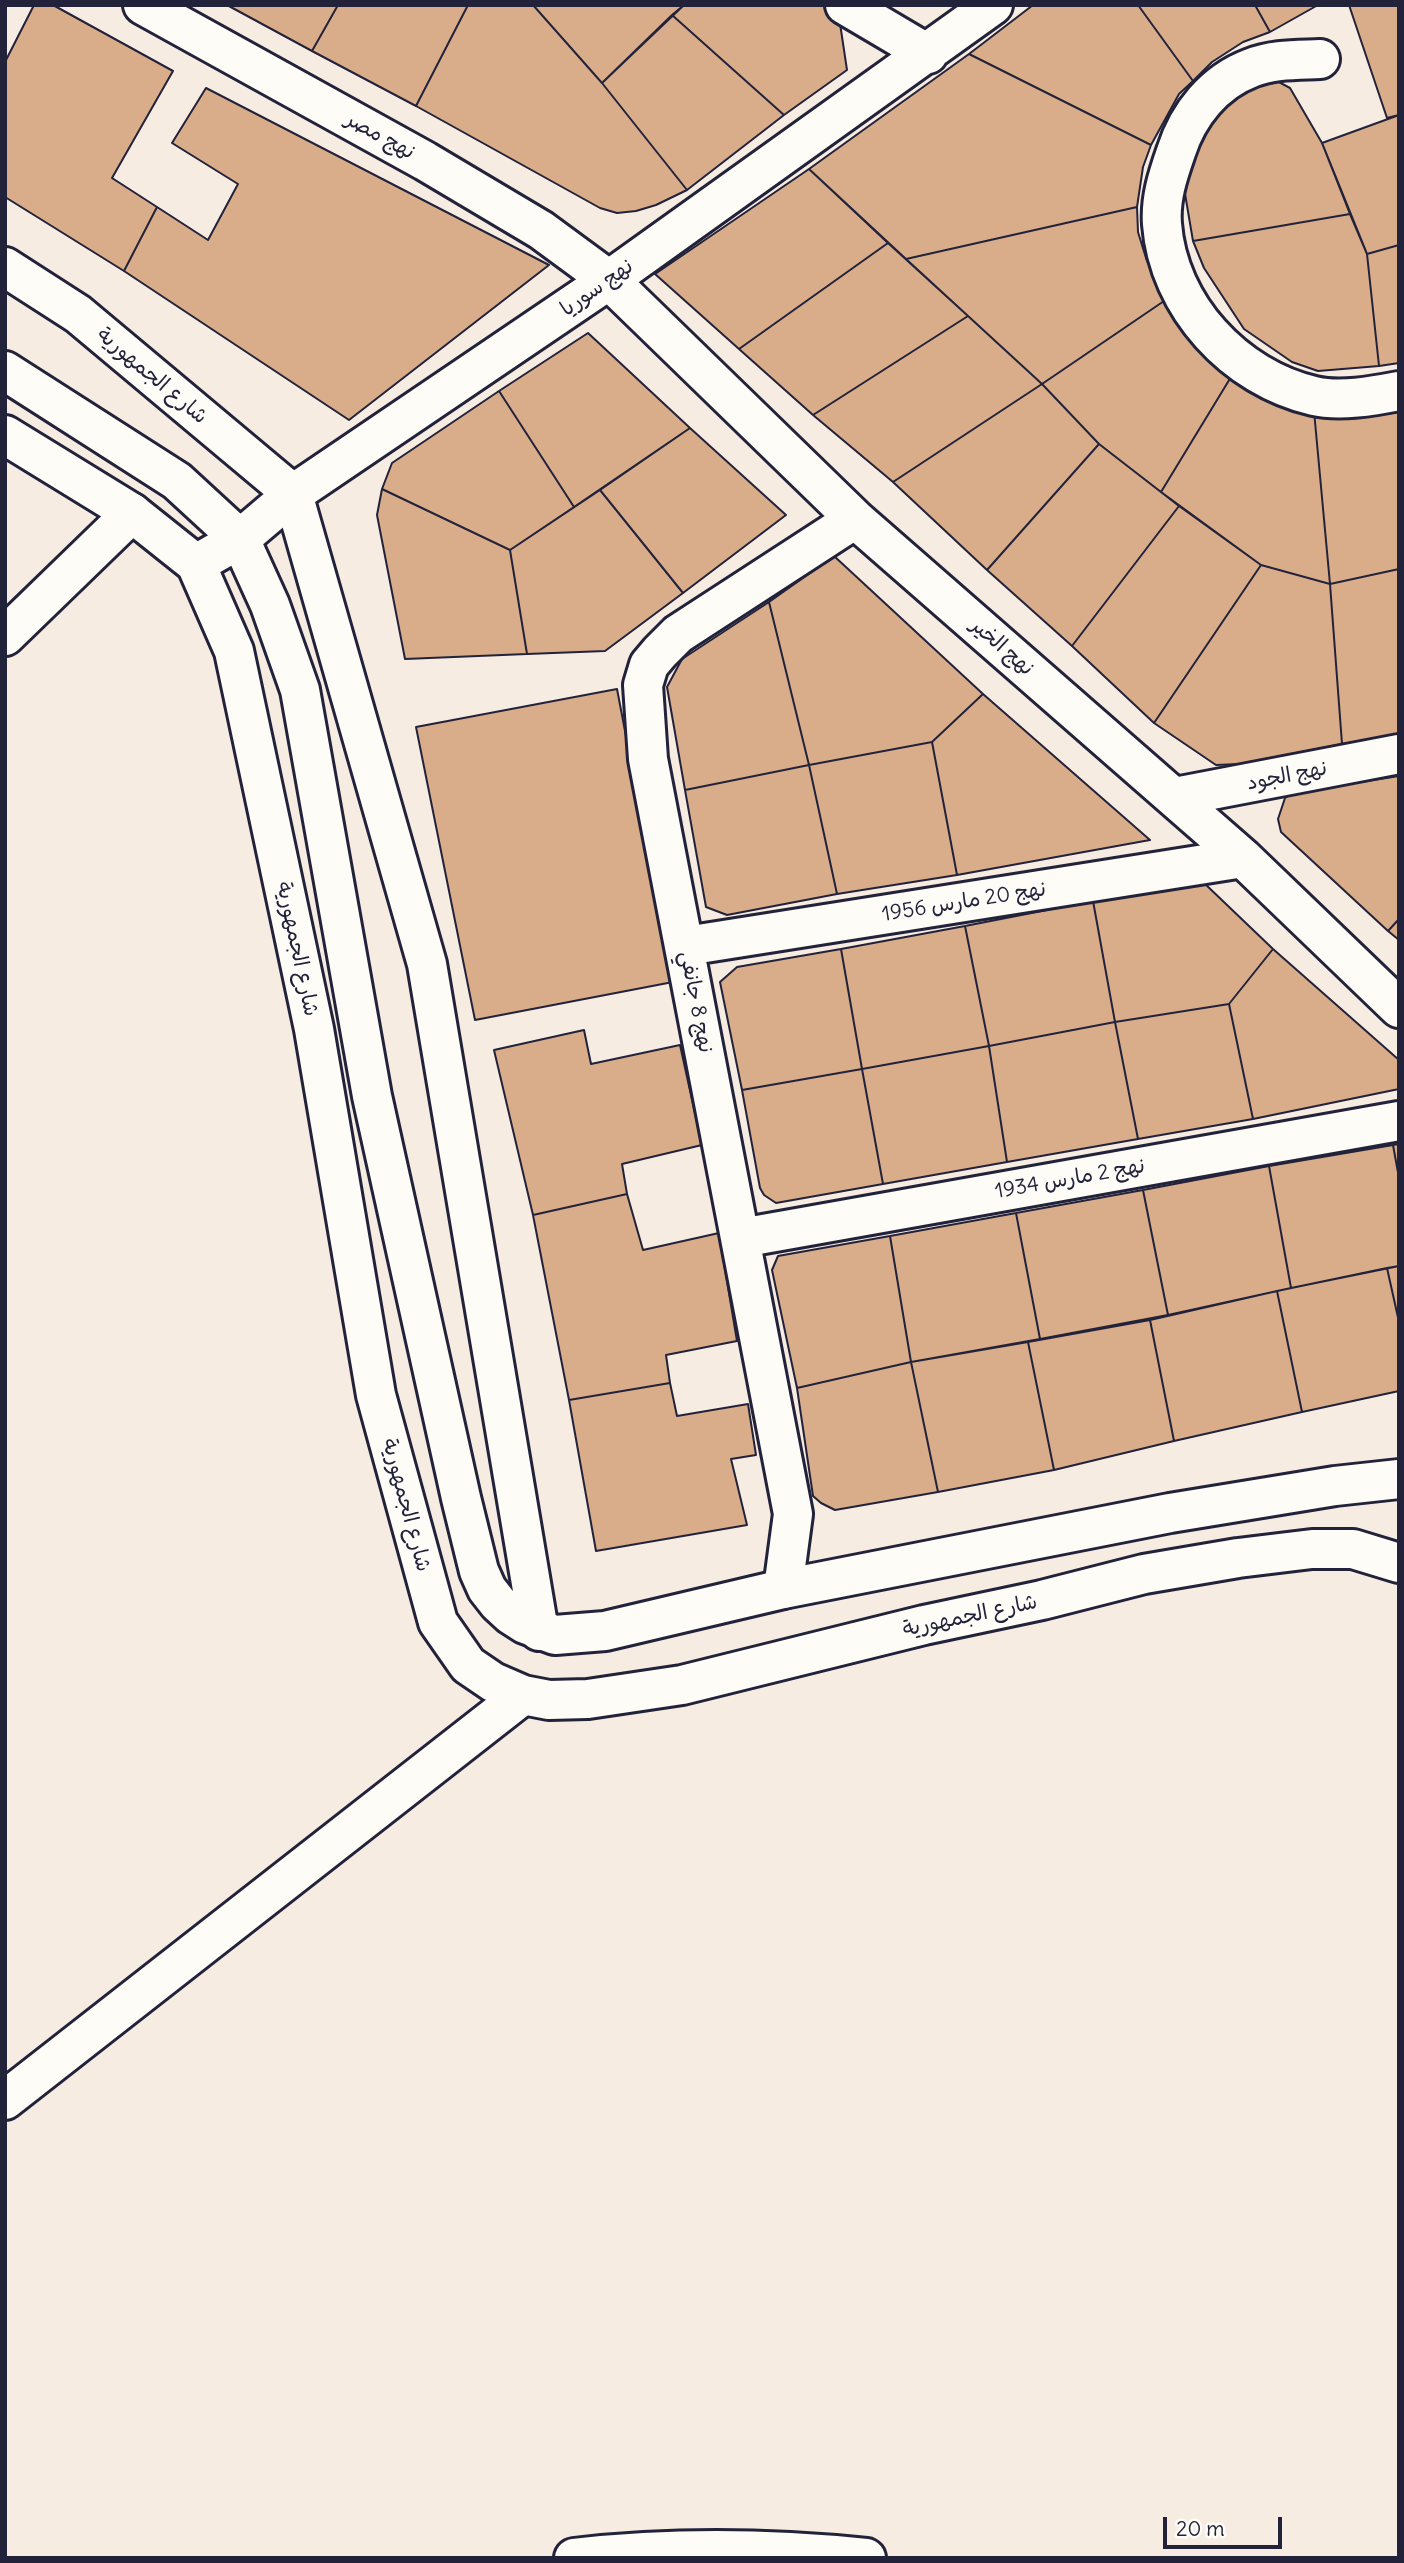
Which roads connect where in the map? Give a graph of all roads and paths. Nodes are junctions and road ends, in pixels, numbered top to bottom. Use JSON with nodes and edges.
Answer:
{"nodes":[{"id":1,"x":144,"y":5,"type":"edge"},
{"id":2,"x":845,"y":5,"type":"edge"},
{"id":3,"x":993,"y":5,"type":"edge"},
{"id":4,"x":928,"y":54,"type":"junction"},
{"id":5,"x":1320,"y":59,"type":"dead end"},
{"id":6,"x":5,"y":267,"type":"edge"},
{"id":7,"x":610,"y":280,"type":"junction"},
{"id":8,"x":5,"y":371,"type":"edge"},
{"id":9,"x":1399,"y":391,"type":"edge"},
{"id":10,"x":5,"y":435,"type":"edge"},
{"id":11,"x":293,"y":494,"type":"junction"},
{"id":12,"x":132,"y":513,"type":"junction"},
{"id":13,"x":855,"y":520,"type":"junction"},
{"id":14,"x":240,"y":539,"type":"junction"},
{"id":15,"x":197,"y":564,"type":"junction"},
{"id":16,"x":5,"y":636,"type":"edge"},
{"id":17,"x":1399,"y":754,"type":"edge"},
{"id":18,"x":1175,"y":797,"type":"junction"},
{"id":19,"x":1243,"y":858,"type":"junction"},
{"id":20,"x":686,"y":946,"type":"junction"},
{"id":21,"x":1399,"y":1008,"type":"edge"},
{"id":22,"x":1399,"y":1121,"type":"edge"},
{"id":23,"x":741,"y":1237,"type":"junction"},
{"id":24,"x":1399,"y":1479,"type":"edge"},
{"id":25,"x":1399,"y":1563,"type":"edge"},
{"id":26,"x":783,"y":1589,"type":"junction"},
{"id":27,"x":539,"y":1631,"type":"junction"},
{"id":28,"x":523,"y":1695,"type":"junction"},
{"id":29,"x":5,"y":2100,"type":"edge"},
{"id":30,"x":574,"y":2558,"type":"edge"},
{"id":31,"x":866,"y":2558,"type":"edge"}],
"edges":[{"from":1,"to":7,"type":"main road","name":"نهج مصر"},
{"from":2,"to":4,"type":"main road"},
{"from":3,"to":4,"type":"main road","name":"نهج سوريا"},
{"from":4,"to":7,"type":"main road","name":"نهج سوريا"},
{"from":5,"to":9,"type":"main road"},
{"from":6,"to":11,"type":"main road","name":"شارع الجمهورية"},
{"from":7,"to":11,"type":"main road","name":"نهج سوريا"},
{"from":7,"to":13,"type":"main road","name":"نهج الخير"},
{"from":8,"to":14,"type":"main road"},
{"from":10,"to":12,"type":"main road"},
{"from":11,"to":14,"type":"main road","name":"نهج سوريا"},
{"from":11,"to":27,"type":"main road"},
{"from":12,"to":15,"type":"main road"},
{"from":12,"to":16,"type":"main road"},
{"from":13,"to":18,"type":"main road","name":"نهج الخير"},
{"from":13,"to":20,"type":"main road","name":"نهج 8 جانفي"},
{"from":14,"to":15,"type":"main road","name":"نهج سوريا"},
{"from":14,"to":27,"type":"main road"},
{"from":15,"to":28,"type":"main road","name":"شارع الجمهورية"},
{"from":17,"to":18,"type":"main road","name":"نهج الجود"},
{"from":18,"to":19,"type":"main road","name":"نهج الخير"},
{"from":19,"to":20,"type":"main road","name":"نهج 20 مارس 1956"},
{"from":19,"to":21,"type":"main road","name":"نهج الخير"},
{"from":20,"to":23,"type":"main road","name":"نهج 8 جانفي"},
{"from":22,"to":23,"type":"main road","name":"نهج 2 مارس 1934"},
{"from":23,"to":26,"type":"main road","name":"نهج 8 جانفي"},
{"from":24,"to":26,"type":"main road"},
{"from":25,"to":28,"type":"main road","name":"شارع الجمهورية"},
{"from":26,"to":27,"type":"main road"},
{"from":28,"to":29,"type":"main road"},
{"from":30,"to":31,"type":"main road"}]}
